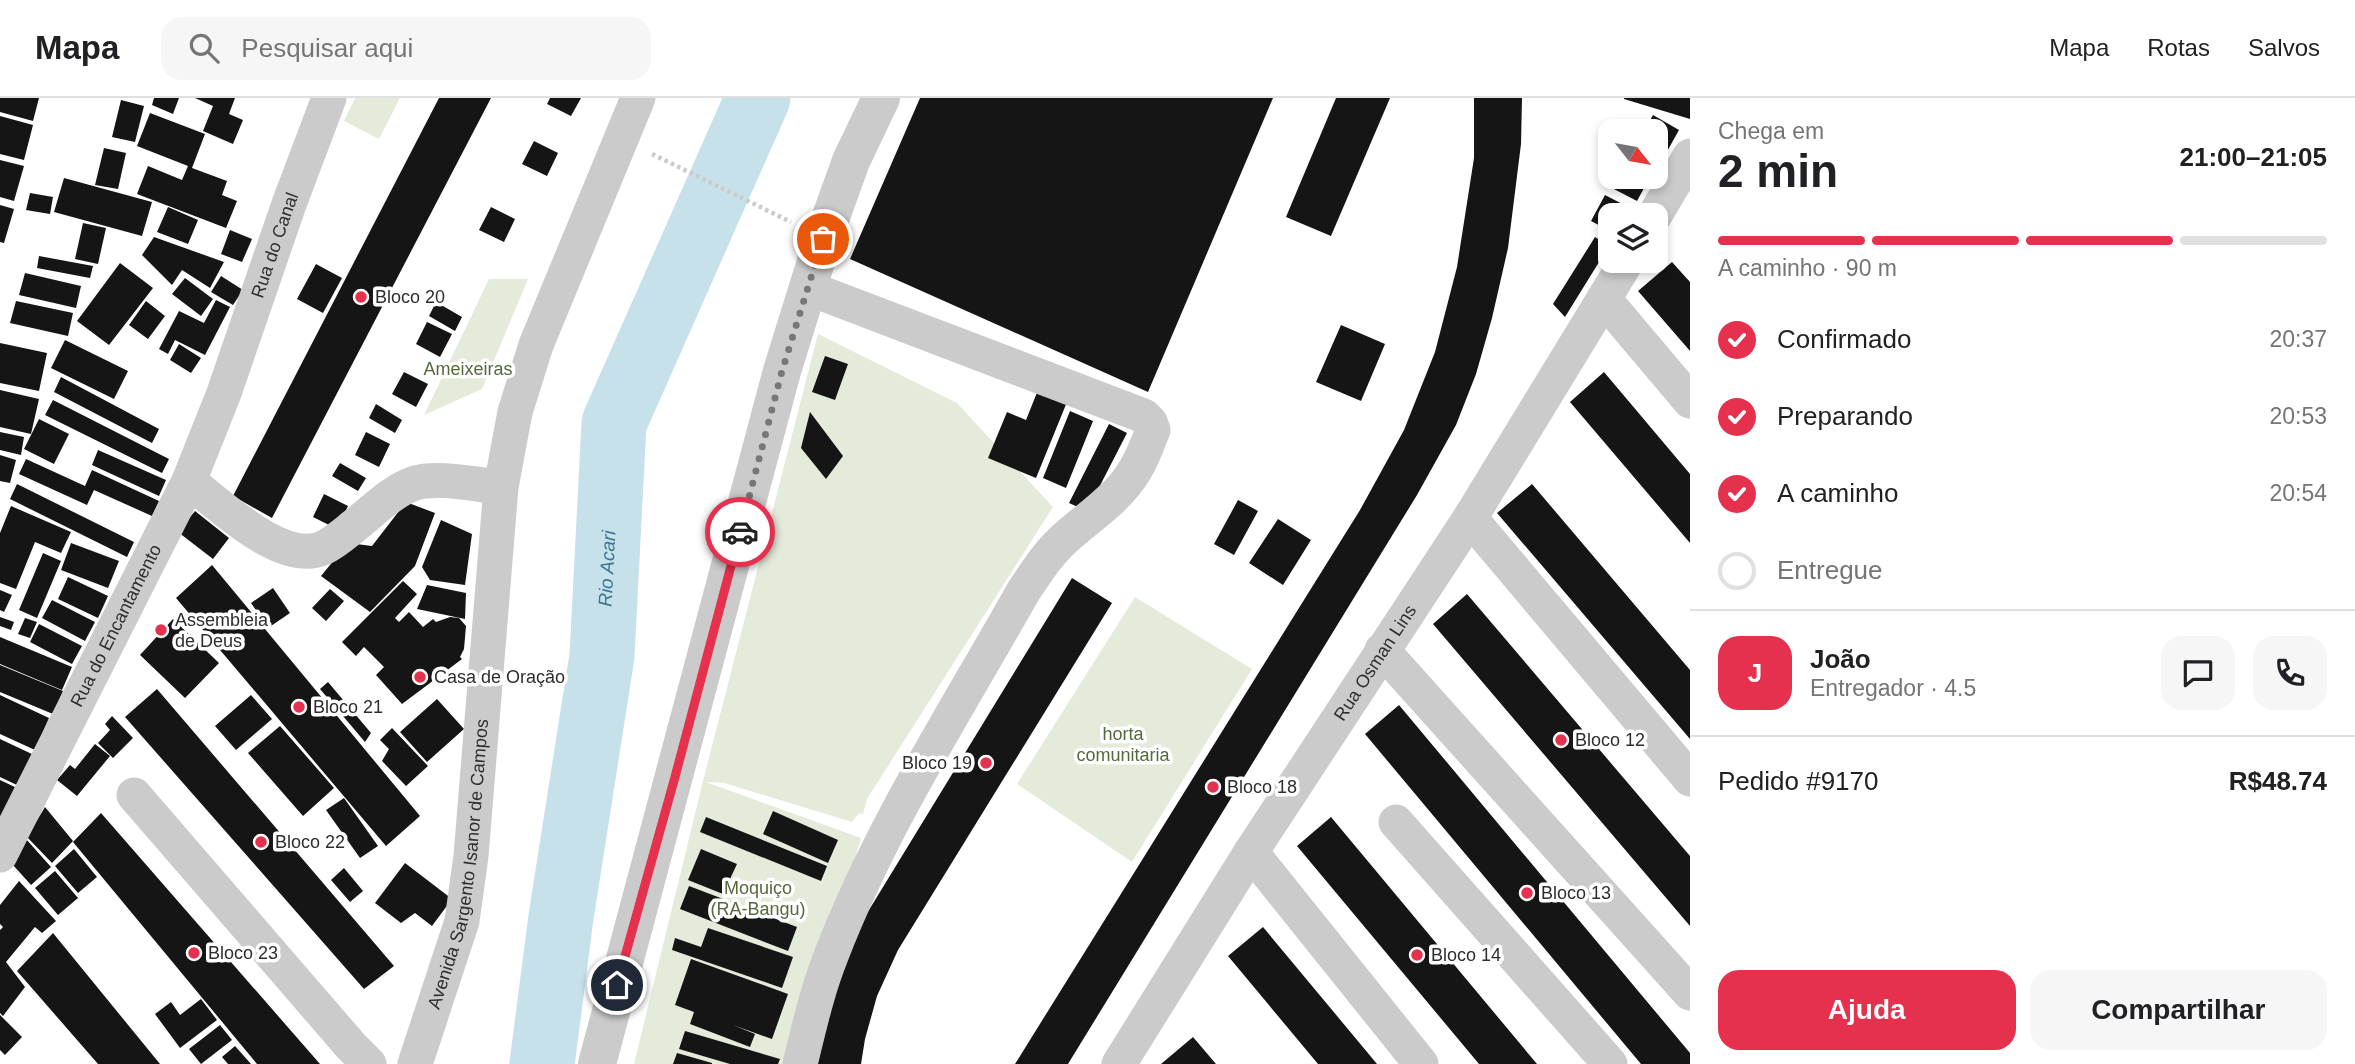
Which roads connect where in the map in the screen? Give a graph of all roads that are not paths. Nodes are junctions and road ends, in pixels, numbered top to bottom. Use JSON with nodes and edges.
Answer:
{"nodes":[{"id":1,"x":329,"y":98,"type":"edge"},
{"id":2,"x":639,"y":98,"type":"edge"},
{"id":3,"x":881,"y":98,"type":"edge"},
{"id":4,"x":1687,"y":170,"type":"edge"},
{"id":5,"x":1664,"y":203,"type":"edge"},
{"id":6,"x":1620,"y":273,"type":"edge"},
{"id":7,"x":808,"y":288,"type":"junction"},
{"id":8,"x":1604,"y":299,"type":"junction"},
{"id":9,"x":225,"y":393,"type":"joint"},
{"id":10,"x":1690,"y":401,"type":"edge"},
{"id":11,"x":189,"y":481,"type":"junction"},
{"id":12,"x":501,"y":487,"type":"junction"},
{"id":13,"x":1470,"y":519,"type":"junction"},
{"id":14,"x":1382,"y":650,"type":"junction"},
{"id":15,"x":1690,"y":779,"type":"edge"},
{"id":16,"x":134,"y":795,"type":"dead end"},
{"id":17,"x":1396,"y":822,"type":"dead end"},
{"id":18,"x":1251,"y":852,"type":"junction"},
{"id":19,"x":0,"y":855,"type":"edge"},
{"id":20,"x":1690,"y":993,"type":"edge"},
{"id":21,"x":355,"y":1058,"type":"edge"},
{"id":22,"x":415,"y":1064,"type":"edge"},
{"id":23,"x":597,"y":1064,"type":"edge"},
{"id":24,"x":800,"y":1064,"type":"edge"},
{"id":25,"x":1119,"y":1064,"type":"edge"},
{"id":26,"x":1421,"y":1064,"type":"edge"},
{"id":27,"x":1610,"y":1064,"type":"edge"}],
"edges":[{"from":1,"to":9,"type":"street","name":"Rua do Canal"},
{"from":2,"to":12,"type":"street","name":"Avenida Sargento Isanor de Campos"},
{"from":3,"to":7,"type":"street"},
{"from":4,"to":5,"type":"street"},
{"from":6,"to":8,"type":"street","name":"Rua Osman Lins"},
{"from":7,"to":23,"type":"street"},
{"from":7,"to":24,"type":"street"},
{"from":8,"to":10,"type":"street"},
{"from":8,"to":13,"type":"street","name":"Rua Osman Lins"},
{"from":9,"to":11,"type":"street","name":"Rua do Encantamento"},
{"from":11,"to":12,"type":"street"},
{"from":11,"to":19,"type":"street","name":"Rua do Encantamento"},
{"from":12,"to":22,"type":"street","name":"Avenida Sargento Isanor de Campos"},
{"from":13,"to":14,"type":"street","name":"Rua Osman Lins"},
{"from":13,"to":15,"type":"street"},
{"from":14,"to":18,"type":"street","name":"Rua Osman Lins"},
{"from":14,"to":20,"type":"street"},
{"from":16,"to":21,"type":"street"},
{"from":17,"to":27,"type":"street"},
{"from":18,"to":25,"type":"street","name":"Rua Osman Lins"},
{"from":18,"to":26,"type":"street"}]}
